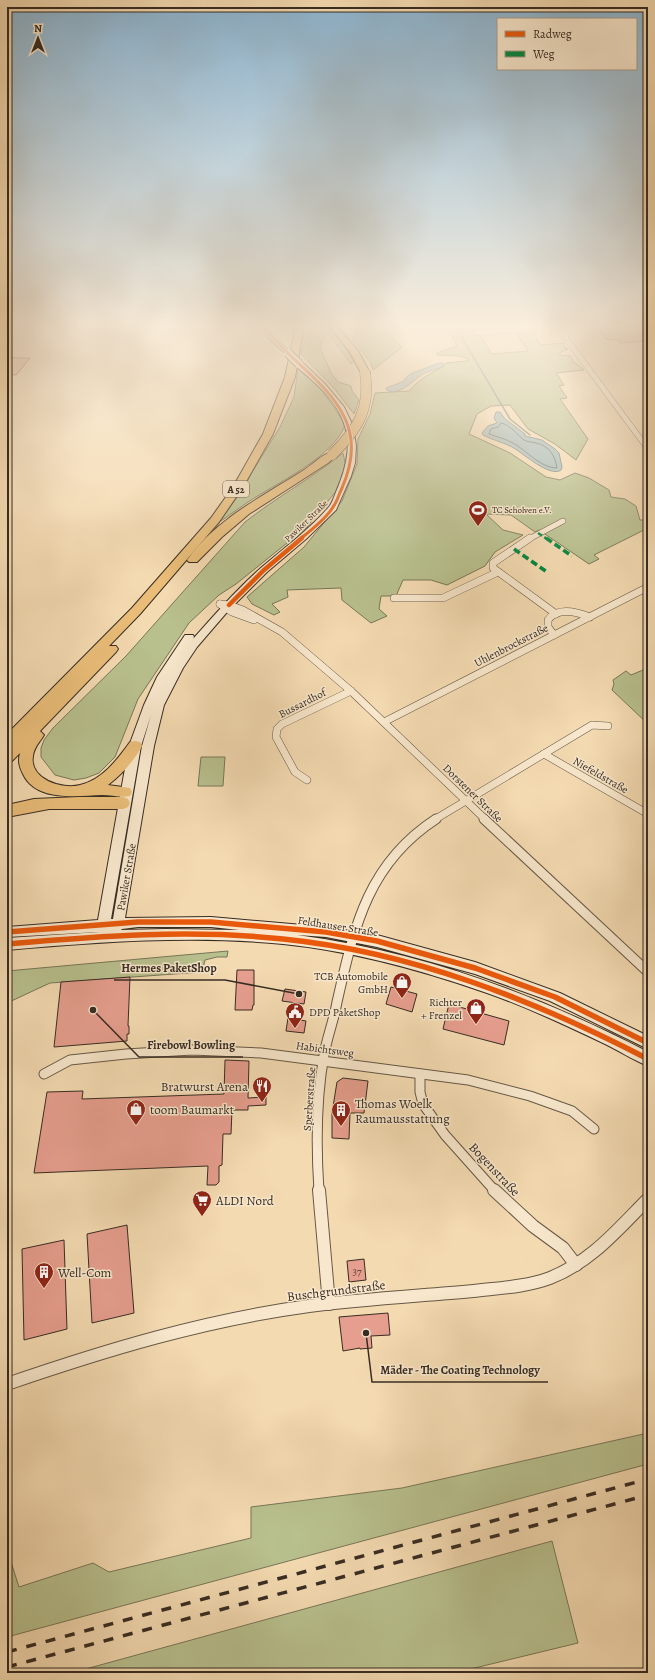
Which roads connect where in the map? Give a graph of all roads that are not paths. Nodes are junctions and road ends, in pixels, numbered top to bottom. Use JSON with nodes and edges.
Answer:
{"nodes":[{"id":1,"x":280,"y":404,"type":"edge"},
{"id":2,"x":336,"y":404,"type":"edge"},
{"id":3,"x":365,"y":404,"type":"edge"},
{"id":4,"x":615,"y":404,"type":"edge"},
{"id":5,"x":648,"y":449,"type":"edge"},
{"id":6,"x":563,"y":521,"type":"dead end"},
{"id":7,"x":498,"y":572,"type":"junction"},
{"id":8,"x":648,"y":587,"type":"edge"},
{"id":9,"x":394,"y":598,"type":"dead end"},
{"id":10,"x":225,"y":606,"type":"junction"},
{"id":11,"x":556,"y":614,"type":"junction"},
{"id":12,"x":590,"y":617,"type":"junction"},
{"id":13,"x":554,"y":635,"type":"junction"},
{"id":14,"x":78,"y":685,"type":"junction"},
{"id":15,"x":351,"y":691,"type":"junction"},
{"id":16,"x":28,"y":720,"type":"junction"},
{"id":17,"x":384,"y":722,"type":"junction"},
{"id":18,"x":608,"y":726,"type":"dead end"},
{"id":19,"x":7,"y":735,"type":"edge"},
{"id":20,"x":7,"y":742,"type":"edge"},
{"id":21,"x":134,"y":746,"type":"junction"},
{"id":22,"x":544,"y":754,"type":"junction"},
{"id":23,"x":7,"y":757,"type":"edge"},
{"id":24,"x":307,"y":780,"type":"dead end"},
{"id":25,"x":76,"y":790,"type":"junction"},
{"id":26,"x":129,"y":797,"type":"junction"},
{"id":27,"x":465,"y":801,"type":"junction"},
{"id":28,"x":7,"y":811,"type":"edge"},
{"id":29,"x":648,"y":814,"type":"edge"},
{"id":30,"x":118,"y":924,"type":"junction"},
{"id":31,"x":105,"y":931,"type":"junction"},
{"id":32,"x":7,"y":932,"type":"edge"},
{"id":33,"x":352,"y":937,"type":"junction"},
{"id":34,"x":7,"y":944,"type":"edge"},
{"id":35,"x":348,"y":950,"type":"junction"},
{"id":36,"x":648,"y":972,"type":"edge"},
{"id":37,"x":648,"y":1042,"type":"edge"},
{"id":38,"x":648,"y":1059,"type":"edge"},
{"id":39,"x":324,"y":1060,"type":"junction"},
{"id":40,"x":44,"y":1074,"type":"dead end"},
{"id":41,"x":420,"y":1074,"type":"junction"},
{"id":42,"x":594,"y":1129,"type":"dead end"},
{"id":43,"x":648,"y":1199,"type":"edge"},
{"id":44,"x":576,"y":1265,"type":"junction"},
{"id":45,"x":329,"y":1304,"type":"junction"},
{"id":46,"x":7,"y":1384,"type":"edge"}],
"edges":[{"from":1,"to":16,"type":"highway","number":"A 52"},
{"from":2,"to":10,"type":"street","name":"Pawiker Straße","bridge":true},
{"from":3,"to":14,"type":"highway","number":"A 52","bridge":true},
{"from":4,"to":5,"type":"street"},
{"from":6,"to":7,"type":"street"},
{"from":7,"to":9,"type":"street"},
{"from":7,"to":11,"type":"street"},
{"from":8,"to":12,"type":"street","name":"Uhlenbrockstraße"},
{"from":10,"to":15,"type":"street","name":"Dorstener Straße"},
{"from":10,"to":21,"type":"street","name":"Pawiker Straße"},
{"from":10,"to":26,"type":"street","name":"Pawiker Straße"},
{"from":11,"to":12,"type":"street"},
{"from":11,"to":13,"type":"street"},
{"from":12,"to":13,"type":"street","name":"Uhlenbrockstraße"},
{"from":13,"to":17,"type":"street","name":"Uhlenbrockstraße"},
{"from":14,"to":23,"type":"highway","number":"A 52"},
{"from":14,"to":25,"type":"highway"},
{"from":15,"to":17,"type":"street","name":"Dorstener Straße"},
{"from":15,"to":24,"type":"street","name":"Bussardhof"},
{"from":16,"to":19,"type":"highway"},
{"from":16,"to":20,"type":"highway","number":"A 52"},
{"from":17,"to":27,"type":"street","name":"Dorstener Straße"},
{"from":18,"to":22,"type":"street"},
{"from":21,"to":25,"type":"highway"},
{"from":21,"to":26,"type":"street","name":"Pawiker Straße"},
{"from":22,"to":27,"type":"street"},
{"from":22,"to":29,"type":"street","name":"Niefeldstraße"},
{"from":25,"to":26,"type":"highway"},
{"from":26,"to":28,"type":"highway"},
{"from":26,"to":30,"type":"street","name":"Pawiker Straße"},
{"from":26,"to":31,"type":"street","name":"Pawiker Straße"},
{"from":27,"to":33,"type":"street","name":"Sperberstraße"},
{"from":27,"to":36,"type":"street","name":"Dorstener Straße"},
{"from":30,"to":31,"type":"street","name":"Pawiker Straße"},
{"from":30,"to":33,"type":"street","name":"Feldhauser Straße"},
{"from":31,"to":32,"type":"street","name":"Feldhauser Straße"},
{"from":31,"to":34,"type":"street","name":"Feldhauser Straße"},
{"from":31,"to":35,"type":"street","name":"Feldhauser Straße"},
{"from":33,"to":35,"type":"street","name":"Sperberstraße"},
{"from":33,"to":37,"type":"street","name":"Feldhauser Straße"},
{"from":35,"to":38,"type":"street","name":"Feldhauser Straße"},
{"from":35,"to":39,"type":"street","name":"Sperberstraße"},
{"from":39,"to":40,"type":"street","name":"Habichtsweg"},
{"from":39,"to":41,"type":"street","name":"Habichtsweg"},
{"from":39,"to":45,"type":"street","name":"Sperberstraße"},
{"from":41,"to":42,"type":"street","name":"Habichtsweg"},
{"from":41,"to":44,"type":"street","name":"Bogenstraße"},
{"from":43,"to":44,"type":"street","name":"Buschgrundstraße"},
{"from":44,"to":45,"type":"street","name":"Buschgrundstraße"},
{"from":45,"to":46,"type":"street","name":"Buschgrundstraße"}]}
